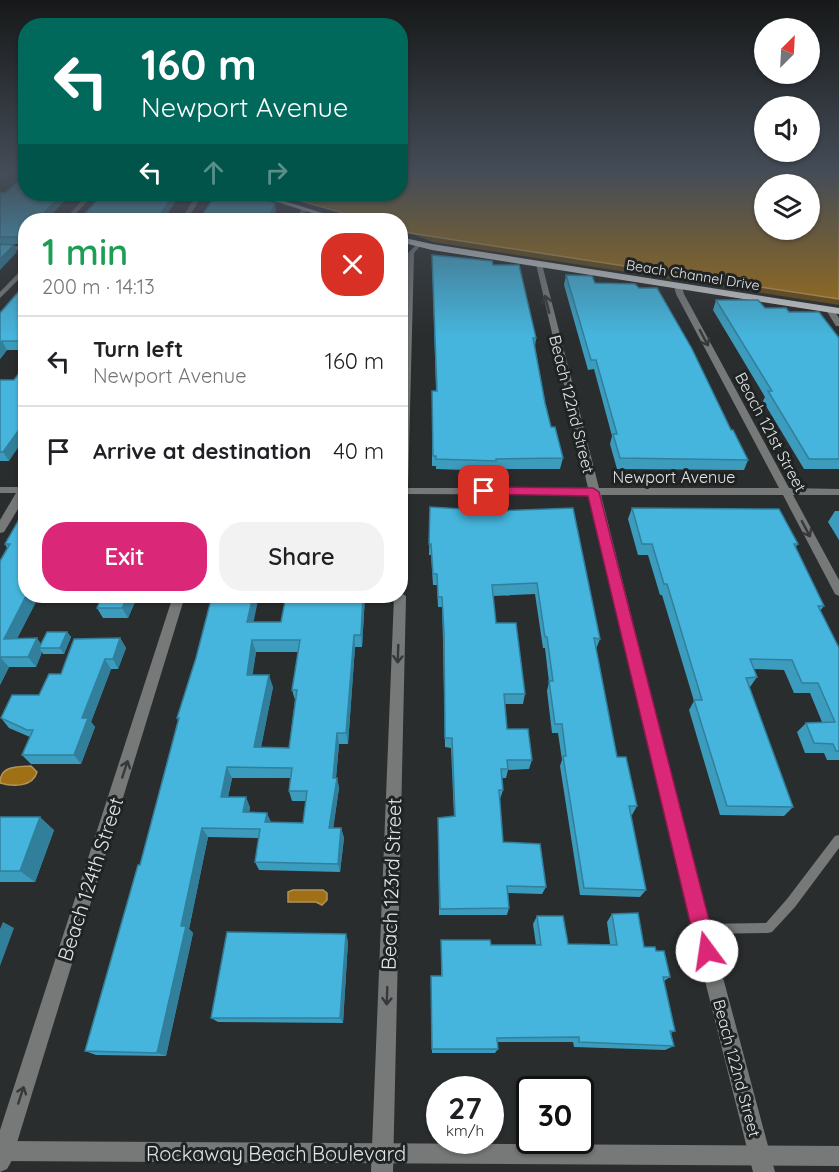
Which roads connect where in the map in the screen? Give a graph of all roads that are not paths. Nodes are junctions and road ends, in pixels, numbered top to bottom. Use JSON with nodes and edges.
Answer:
{"nodes":[{"id":1,"x":408,"y":242,"type":"edge"},
{"id":2,"x":418,"y":245,"type":"junction"},
{"id":3,"x":408,"y":247,"type":"edge"},
{"id":4,"x":0,"y":248,"type":"edge"},
{"id":5,"x":18,"y":248,"type":"edge"},
{"id":6,"x":539,"y":264,"type":"junction"},
{"id":7,"x":18,"y":276,"type":"edge"},
{"id":8,"x":678,"y":286,"type":"junction"},
{"id":9,"x":0,"y":296,"type":"edge"},
{"id":10,"x":834,"y":311,"type":"edge"},
{"id":11,"x":839,"y":324,"type":"edge"},
{"id":12,"x":408,"y":332,"type":"edge"},
{"id":13,"x":18,"y":489,"type":"edge"},
{"id":14,"x":0,"y":490,"type":"edge"},
{"id":15,"x":408,"y":491,"type":"edge"},
{"id":16,"x":593,"y":492,"type":"junction"},
{"id":17,"x":787,"y":492,"type":"junction"},
{"id":18,"x":839,"y":492,"type":"edge"},
{"id":19,"x":18,"y":500,"type":"edge"},
{"id":20,"x":0,"y":529,"type":"edge"},
{"id":21,"x":839,"y":591,"type":"edge"},
{"id":22,"x":177,"y":603,"type":"edge"},
{"id":23,"x":400,"y":603,"type":"edge"},
{"id":24,"x":839,"y":840,"type":"edge"},
{"id":25,"x":701,"y":929,"type":"junction"},
{"id":26,"x":1,"y":1155,"type":"edge"},
{"id":27,"x":839,"y":1156,"type":"edge"},
{"id":28,"x":382,"y":1163,"type":"edge"},
{"id":29,"x":762,"y":1164,"type":"edge"}],
"edges":[{"from":1,"to":2,"type":"main road","name":"Beach Channel Drive"},
{"from":2,"to":3,"type":"street"},
{"from":2,"to":6,"type":"main road","name":"Beach Channel Drive"},
{"from":2,"to":12,"type":"street"},
{"from":4,"to":5,"type":"street"},
{"from":6,"to":8,"type":"main road","name":"Beach Channel Drive"},
{"from":16,"to":6,"type":"street","name":"Beach 122nd Street","one_way":true},
{"from":7,"to":9,"type":"street"},
{"from":8,"to":10,"type":"main road","name":"Beach Channel Drive"},
{"from":8,"to":17,"type":"street","name":"Beach 121st Street","one_way":true},
{"from":10,"to":11,"type":"street"},
{"from":13,"to":14,"type":"street"},
{"from":15,"to":16,"type":"street","name":"Newport Avenue"},
{"from":16,"to":17,"type":"street","name":"Newport Avenue"},
{"from":16,"to":25,"type":"street","name":"Beach 122nd Street"},
{"from":17,"to":18,"type":"street","name":"Newport Avenue"},
{"from":17,"to":21,"type":"street","name":"Beach 121st Street","one_way":true},
{"from":19,"to":20,"type":"street"},
{"from":26,"to":22,"type":"street","name":"Beach 124th Street","one_way":true},
{"from":23,"to":28,"type":"street","name":"Beach 123rd Street","one_way":true},
{"from":24,"to":25,"type":"lane"},
{"from":25,"to":29,"type":"street","name":"Beach 122nd Street"},
{"from":26,"to":28,"type":"street","name":"Rockaway Beach Boulevard"},
{"from":27,"to":29,"type":"street","name":"Rockaway Beach Boulevard"},
{"from":28,"to":29,"type":"street","name":"Rockaway Beach Boulevard"}]}
